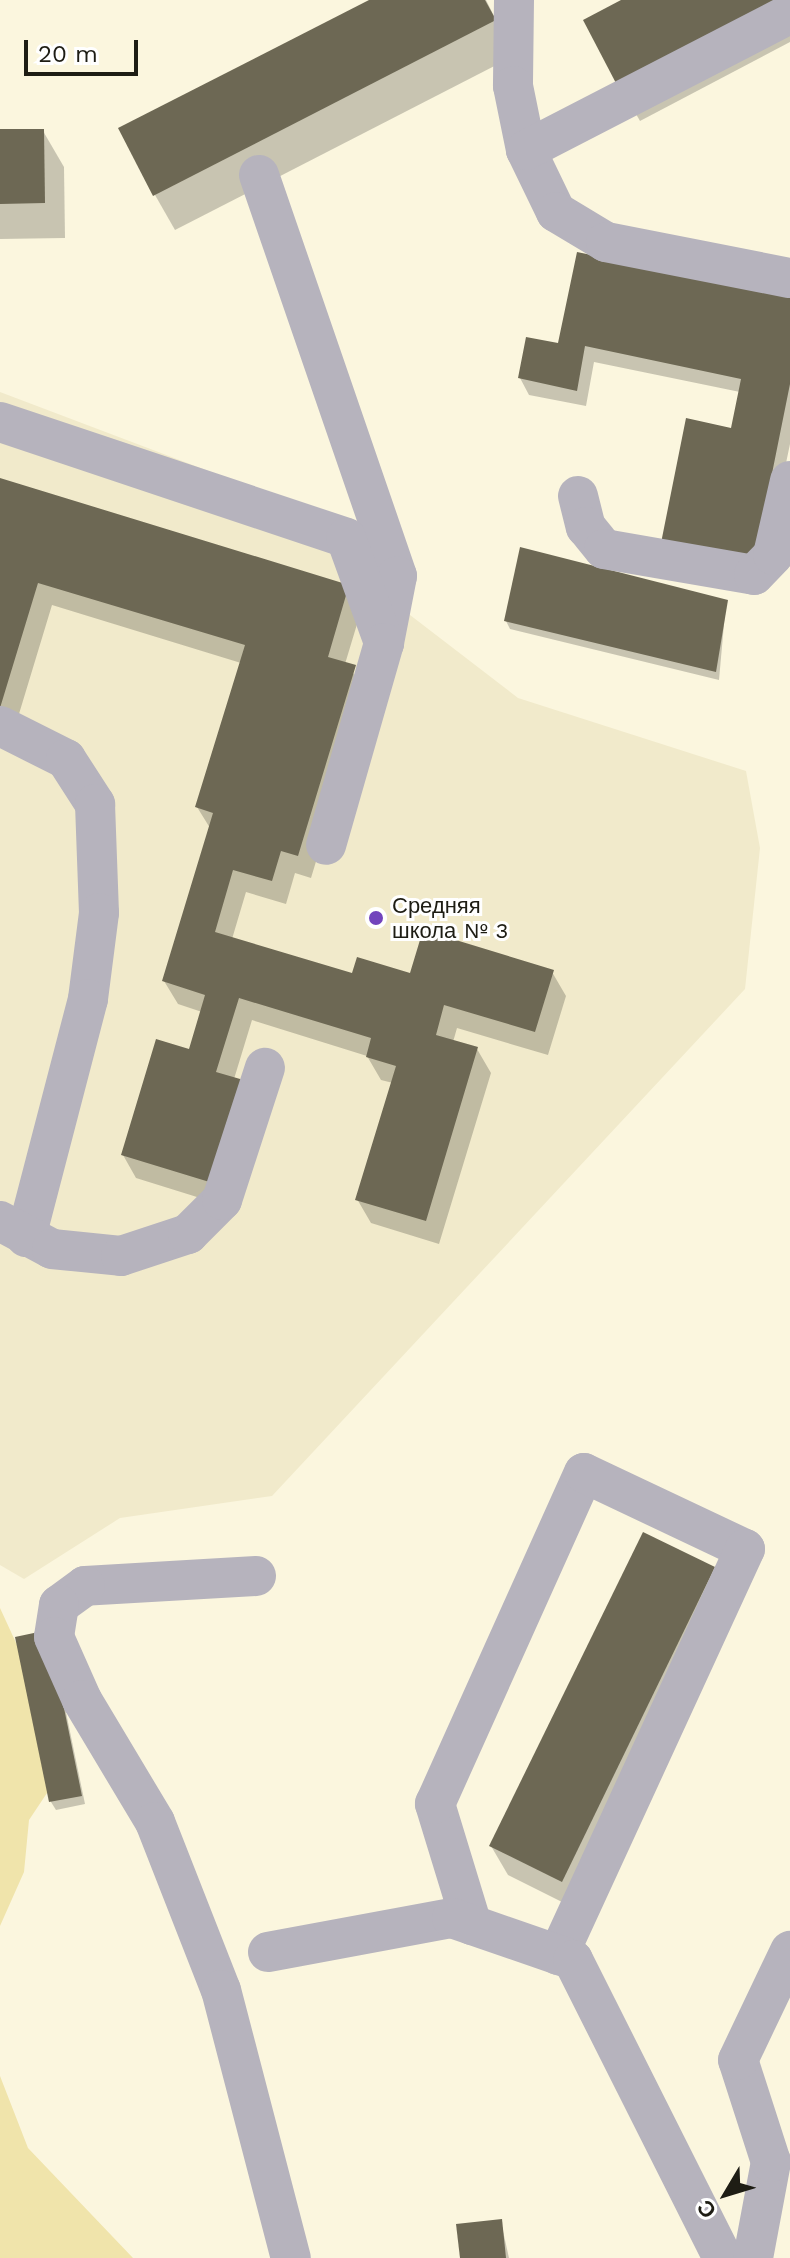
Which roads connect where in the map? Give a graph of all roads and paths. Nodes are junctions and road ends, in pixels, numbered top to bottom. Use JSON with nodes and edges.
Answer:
{"nodes":[{"id":1,"x":514,"y":0,"type":"edge"},
{"id":2,"x":790,"y":14,"type":"edge"},
{"id":3,"x":526,"y":150,"type":"junction"},
{"id":4,"x":259,"y":175,"type":"dead end"},
{"id":5,"x":790,"y":278,"type":"edge"},
{"id":6,"x":0,"y":422,"type":"edge"},
{"id":7,"x":790,"y":481,"type":"edge"},
{"id":8,"x":578,"y":496,"type":"dead end"},
{"id":9,"x":384,"y":643,"type":"junction"},
{"id":10,"x":0,"y":726,"type":"edge"},
{"id":11,"x":326,"y":845,"type":"dead end"},
{"id":12,"x":265,"y":1068,"type":"dead end"},
{"id":13,"x":13,"y":1229,"type":"edge"},
{"id":14,"x":256,"y":1576,"type":"dead end"},
{"id":15,"x":472,"y":1925,"type":"junction"},
{"id":16,"x":790,"y":1951,"type":"edge"},
{"id":17,"x":268,"y":1952,"type":"dead end"},
{"id":18,"x":558,"y":1955,"type":"junction"},
{"id":19,"x":778,"y":2188,"type":"edge"},
{"id":20,"x":291,"y":2258,"type":"edge"},
{"id":21,"x":723,"y":2258,"type":"edge"},
{"id":22,"x":753,"y":2258,"type":"edge"}],
"edges":[{"from":1,"to":3,"type":"street"},
{"from":2,"to":3,"type":"street"},
{"from":3,"to":5,"type":"street"},
{"from":4,"to":9,"type":"street"},
{"from":6,"to":9,"type":"street"},
{"from":7,"to":8,"type":"street"},
{"from":9,"to":11,"type":"street"},
{"from":10,"to":13,"type":"street"},
{"from":12,"to":13,"type":"street"},
{"from":14,"to":20,"type":"street"},
{"from":15,"to":17,"type":"street"},
{"from":15,"to":18,"type":"street"},
{"from":15,"to":18,"type":"street"},
{"from":16,"to":19,"type":"street"},
{"from":18,"to":21,"type":"street"},
{"from":19,"to":22,"type":"street"}]}
